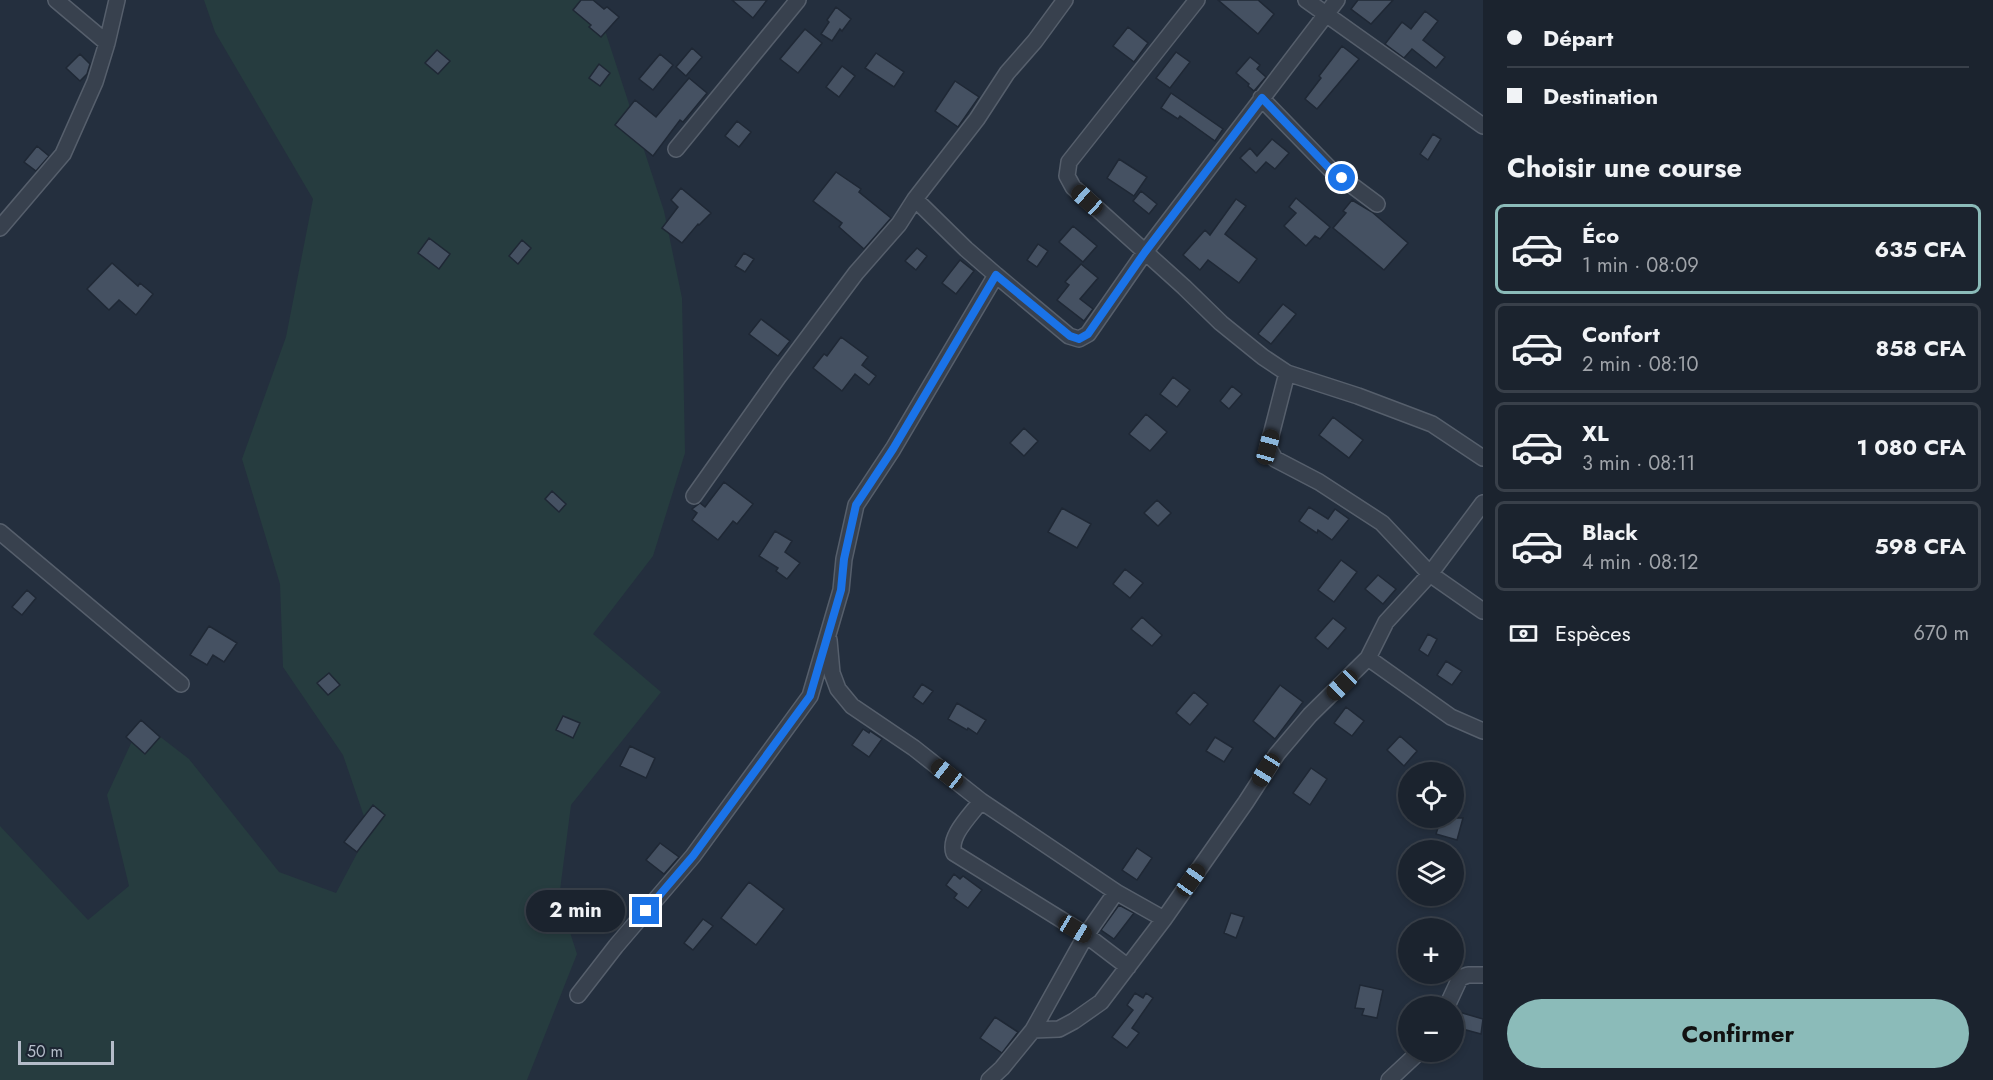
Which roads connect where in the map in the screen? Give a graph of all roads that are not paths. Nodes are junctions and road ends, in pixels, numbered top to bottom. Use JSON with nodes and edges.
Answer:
{"nodes":[{"id":1,"x":56,"y":0,"type":"edge"},
{"id":2,"x":117,"y":0,"type":"edge"},
{"id":3,"x":798,"y":0,"type":"edge"},
{"id":4,"x":1065,"y":0,"type":"edge"},
{"id":5,"x":1197,"y":0,"type":"edge"},
{"id":6,"x":1306,"y":0,"type":"edge"},
{"id":7,"x":1337,"y":0,"type":"edge"},
{"id":8,"x":1326,"y":14,"type":"junction"},
{"id":9,"x":107,"y":43,"type":"junction"},
{"id":10,"x":1262,"y":98,"type":"junction"},
{"id":11,"x":1483,"y":126,"type":"edge"},
{"id":12,"x":676,"y":149,"type":"dead end"},
{"id":13,"x":915,"y":199,"type":"junction"},
{"id":14,"x":1377,"y":204,"type":"dead end"},
{"id":15,"x":0,"y":228,"type":"edge"},
{"id":16,"x":1145,"y":252,"type":"junction"},
{"id":17,"x":996,"y":275,"type":"junction"},
{"id":18,"x":1287,"y":373,"type":"junction"},
{"id":19,"x":1483,"y":458,"type":"edge"},
{"id":20,"x":694,"y":496,"type":"dead end"},
{"id":21,"x":1483,"y":503,"type":"edge"},
{"id":22,"x":0,"y":532,"type":"edge"},
{"id":23,"x":1430,"y":574,"type":"junction"},
{"id":24,"x":1483,"y":611,"type":"edge"},
{"id":25,"x":828,"y":631,"type":"junction"},
{"id":26,"x":1368,"y":658,"type":"junction"},
{"id":27,"x":181,"y":684,"type":"dead end"},
{"id":28,"x":1483,"y":731,"type":"edge"},
{"id":29,"x":981,"y":801,"type":"junction"},
{"id":30,"x":1116,"y":892,"type":"junction"},
{"id":31,"x":1164,"y":919,"type":"junction"},
{"id":32,"x":1086,"y":935,"type":"junction"},
{"id":33,"x":1128,"y":967,"type":"junction"},
{"id":34,"x":1483,"y":975,"type":"edge"},
{"id":35,"x":578,"y":995,"type":"dead end"},
{"id":36,"x":1452,"y":996,"type":"edge"},
{"id":37,"x":1033,"y":1030,"type":"junction"},
{"id":38,"x":1408,"y":1062,"type":"edge"},
{"id":39,"x":989,"y":1080,"type":"edge"},
{"id":40,"x":1389,"y":1080,"type":"edge"}],
"edges":[{"from":1,"to":9,"type":"street"},
{"from":2,"to":9,"type":"street"},
{"from":3,"to":12,"type":"street"},
{"from":4,"to":13,"type":"street"},
{"from":5,"to":16,"type":"street"},
{"from":6,"to":8,"type":"street"},
{"from":7,"to":8,"type":"street"},
{"from":8,"to":10,"type":"street"},
{"from":8,"to":11,"type":"street"},
{"from":9,"to":15,"type":"street"},
{"from":10,"to":14,"type":"street"},
{"from":10,"to":16,"type":"street"},
{"from":13,"to":17,"type":"street"},
{"from":13,"to":20,"type":"street"},
{"from":16,"to":17,"type":"street"},
{"from":16,"to":18,"type":"street"},
{"from":17,"to":25,"type":"street"},
{"from":18,"to":19,"type":"street"},
{"from":18,"to":23,"type":"street"},
{"from":21,"to":23,"type":"street"},
{"from":22,"to":27,"type":"street"},
{"from":23,"to":24,"type":"street"},
{"from":23,"to":26,"type":"street"},
{"from":25,"to":29,"type":"street"},
{"from":25,"to":35,"type":"street"},
{"from":26,"to":28,"type":"street"},
{"from":26,"to":31,"type":"street"},
{"from":29,"to":30,"type":"street"},
{"from":29,"to":32,"type":"street"},
{"from":30,"to":31,"type":"street"},
{"from":30,"to":32,"type":"street"},
{"from":31,"to":33,"type":"street"},
{"from":32,"to":33,"type":"street"},
{"from":32,"to":37,"type":"street"},
{"from":33,"to":37,"type":"street"},
{"from":34,"to":36,"type":"street"},
{"from":37,"to":39,"type":"street"},
{"from":38,"to":40,"type":"street"}]}
